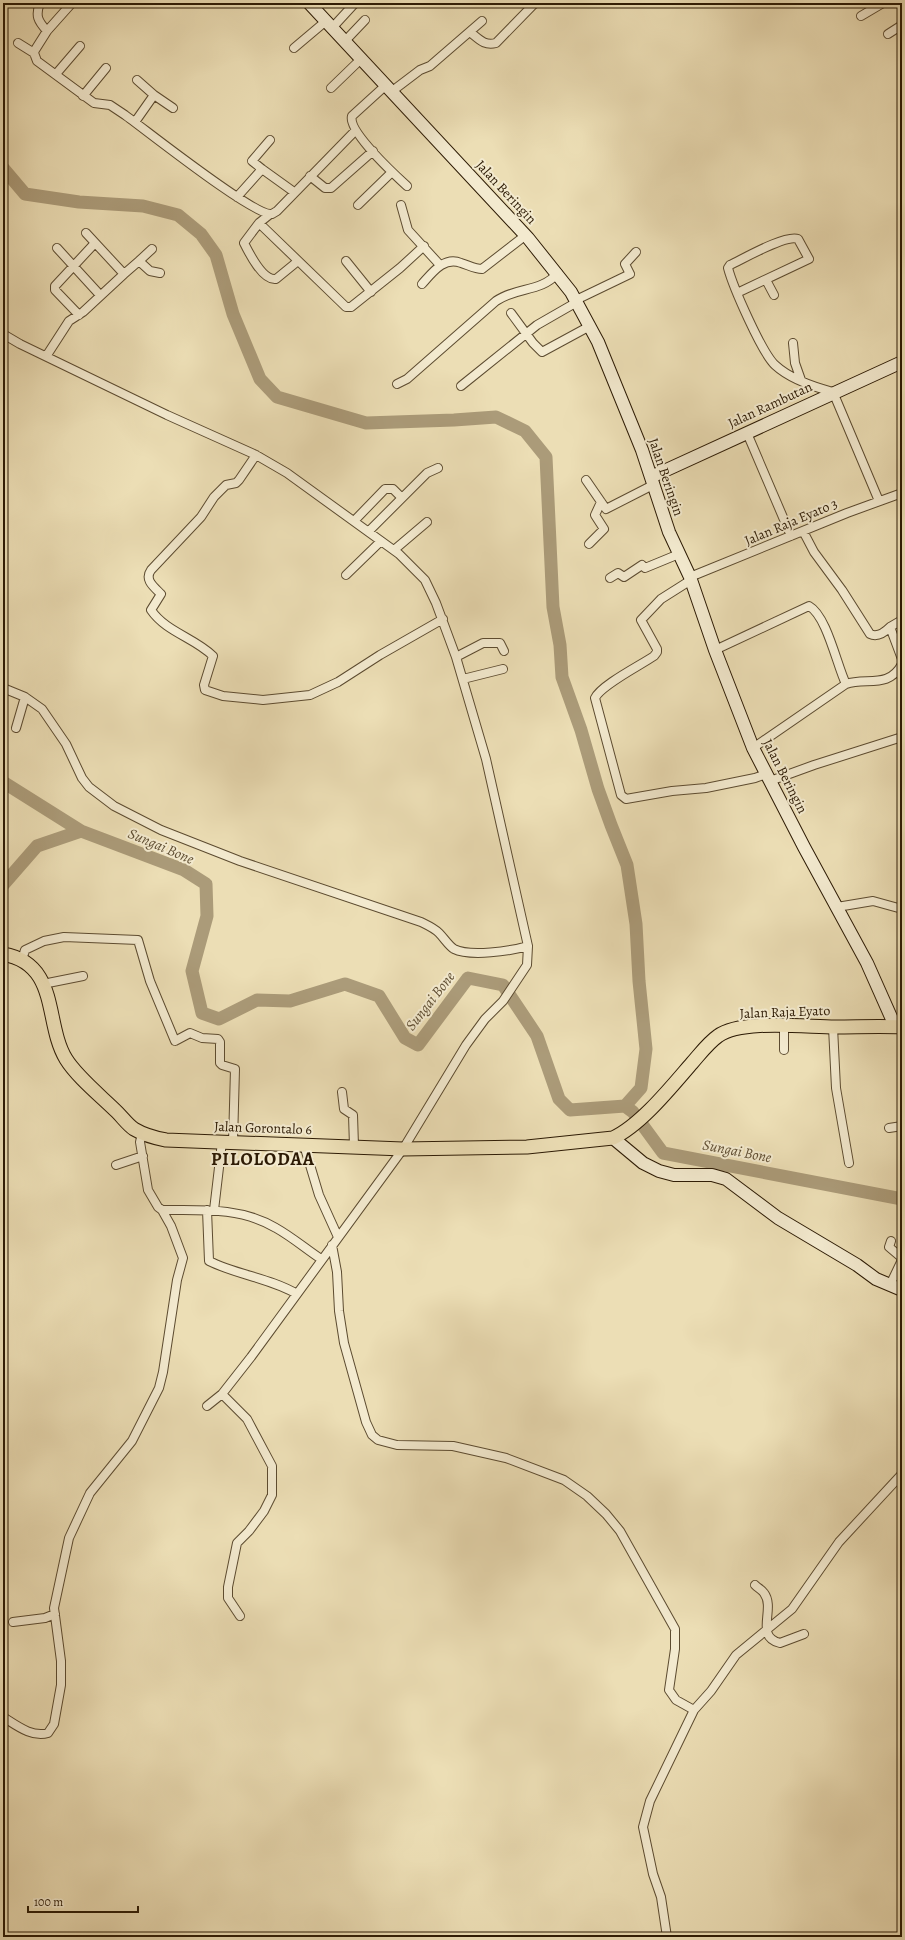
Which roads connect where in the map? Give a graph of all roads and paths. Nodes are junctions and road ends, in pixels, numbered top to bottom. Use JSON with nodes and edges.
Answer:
{"nodes":[{"id":1,"x":40,"y":3,"type":"edge"},
{"id":2,"x":72,"y":3,"type":"edge"},
{"id":3,"x":309,"y":3,"type":"edge"},
{"id":4,"x":355,"y":3,"type":"edge"},
{"id":5,"x":535,"y":3,"type":"edge"},
{"id":6,"x":882,"y":3,"type":"edge"},
{"id":7,"x":861,"y":16,"type":"dead end"},
{"id":8,"x":365,"y":20,"type":"dead end"},
{"id":9,"x":482,"y":21,"type":"dead end"},
{"id":10,"x":329,"y":25,"type":"junction"},
{"id":11,"x":902,"y":25,"type":"edge"},
{"id":12,"x":48,"y":31,"type":"junction"},
{"id":13,"x":470,"y":32,"type":"junction"},
{"id":14,"x":888,"y":34,"type":"dead end"},
{"id":15,"x":345,"y":41,"type":"junction"},
{"id":16,"x":18,"y":43,"type":"dead end"},
{"id":17,"x":80,"y":46,"type":"dead end"},
{"id":18,"x":294,"y":48,"type":"dead end"},
{"id":19,"x":34,"y":53,"type":"junction"},
{"id":20,"x":361,"y":59,"type":"junction"},
{"id":21,"x":106,"y":68,"type":"dead end"},
{"id":22,"x":56,"y":74,"type":"junction"},
{"id":23,"x":137,"y":80,"type":"dead end"},
{"id":24,"x":330,"y":88,"type":"dead end"},
{"id":25,"x":388,"y":89,"type":"junction"},
{"id":26,"x":154,"y":95,"type":"junction"},
{"id":27,"x":84,"y":96,"type":"junction"},
{"id":28,"x":173,"y":108,"type":"dead end"},
{"id":29,"x":134,"y":122,"type":"junction"},
{"id":30,"x":355,"y":131,"type":"junction"},
{"id":31,"x":270,"y":140,"type":"dead end"},
{"id":32,"x":373,"y":151,"type":"junction"},
{"id":33,"x":262,"y":169,"type":"junction"},
{"id":34,"x":392,"y":172,"type":"junction"},
{"id":35,"x":310,"y":176,"type":"junction"},
{"id":36,"x":407,"y":186,"type":"dead end"},
{"id":37,"x":294,"y":192,"type":"junction"},
{"id":38,"x":237,"y":197,"type":"junction"},
{"id":39,"x":358,"y":205,"type":"dead end"},
{"id":40,"x":401,"y":205,"type":"dead end"},
{"id":41,"x":269,"y":215,"type":"junction"},
{"id":42,"x":259,"y":223,"type":"junction"},
{"id":43,"x":86,"y":233,"type":"dead end"},
{"id":44,"x":526,"y":235,"type":"junction"},
{"id":45,"x":95,"y":243,"type":"junction"},
{"id":46,"x":424,"y":246,"type":"junction"},
{"id":47,"x":57,"y":248,"type":"dead end"},
{"id":48,"x":152,"y":249,"type":"dead end"},
{"id":49,"x":636,"y":252,"type":"dead end"},
{"id":50,"x":139,"y":261,"type":"junction"},
{"id":51,"x":298,"y":261,"type":"junction"},
{"id":52,"x":346,"y":261,"type":"dead end"},
{"id":53,"x":74,"y":265,"type":"junction"},
{"id":54,"x":440,"y":265,"type":"junction"},
{"id":55,"x":160,"y":273,"type":"dead end"},
{"id":56,"x":558,"y":273,"type":"junction"},
{"id":57,"x":124,"y":274,"type":"junction"},
{"id":58,"x":766,"y":280,"type":"junction"},
{"id":59,"x":422,"y":284,"type":"dead end"},
{"id":60,"x":371,"y":292,"type":"junction"},
{"id":61,"x":737,"y":293,"type":"junction"},
{"id":62,"x":100,"y":295,"type":"junction"},
{"id":63,"x":774,"y":295,"type":"dead end"},
{"id":64,"x":576,"y":301,"type":"junction"},
{"id":65,"x":511,"y":313,"type":"dead end"},
{"id":66,"x":79,"y":315,"type":"junction"},
{"id":67,"x":590,"y":326,"type":"junction"},
{"id":68,"x":526,"y":333,"type":"junction"},
{"id":69,"x":3,"y":334,"type":"edge"},
{"id":70,"x":793,"y":343,"type":"dead end"},
{"id":71,"x":46,"y":355,"type":"junction"},
{"id":72,"x":902,"y":362,"type":"edge"},
{"id":73,"x":801,"y":380,"type":"junction"},
{"id":74,"x":397,"y":384,"type":"dead end"},
{"id":75,"x":461,"y":386,"type":"dead end"},
{"id":76,"x":833,"y":392,"type":"junction"},
{"id":77,"x":747,"y":433,"type":"junction"},
{"id":78,"x":256,"y":455,"type":"junction"},
{"id":79,"x":438,"y":468,"type":"dead end"},
{"id":80,"x":586,"y":480,"type":"dead end"},
{"id":81,"x":652,"y":481,"type":"junction"},
{"id":82,"x":902,"y":493,"type":"edge"},
{"id":83,"x":402,"y":498,"type":"junction"},
{"id":84,"x":879,"y":501,"type":"junction"},
{"id":85,"x":601,"y":502,"type":"junction"},
{"id":86,"x":355,"y":520,"type":"junction"},
{"id":87,"x":427,"y":522,"type":"dead end"},
{"id":88,"x":369,"y":531,"type":"junction"},
{"id":89,"x":803,"y":531,"type":"junction"},
{"id":90,"x":791,"y":536,"type":"junction"},
{"id":91,"x":381,"y":541,"type":"junction"},
{"id":92,"x":589,"y":544,"type":"dead end"},
{"id":93,"x":394,"y":550,"type":"junction"},
{"id":94,"x":679,"y":554,"type":"junction"},
{"id":95,"x":346,"y":575,"type":"dead end"},
{"id":96,"x":610,"y":578,"type":"dead end"},
{"id":97,"x":690,"y":579,"type":"junction"},
{"id":98,"x":443,"y":619,"type":"junction"},
{"id":99,"x":902,"y":620,"type":"edge"},
{"id":100,"x":890,"y":627,"type":"junction"},
{"id":101,"x":715,"y":650,"type":"junction"},
{"id":102,"x":504,"y":651,"type":"dead end"},
{"id":103,"x":456,"y":657,"type":"junction"},
{"id":104,"x":902,"y":659,"type":"edge"},
{"id":105,"x":902,"y":664,"type":"edge"},
{"id":106,"x":503,"y":669,"type":"dead end"},
{"id":107,"x":463,"y":679,"type":"junction"},
{"id":108,"x":846,"y":684,"type":"junction"},
{"id":109,"x":3,"y":688,"type":"edge"},
{"id":110,"x":25,"y":697,"type":"junction"},
{"id":111,"x":16,"y":728,"type":"dead end"},
{"id":112,"x":902,"y":737,"type":"edge"},
{"id":113,"x":753,"y":748,"type":"junction"},
{"id":114,"x":768,"y":777,"type":"junction"},
{"id":115,"x":837,"y":907,"type":"junction"},
{"id":116,"x":902,"y":909,"type":"edge"},
{"id":117,"x":528,"y":946,"type":"junction"},
{"id":118,"x":3,"y":954,"type":"edge"},
{"id":119,"x":22,"y":960,"type":"junction"},
{"id":120,"x":83,"y":976,"type":"dead end"},
{"id":121,"x":43,"y":984,"type":"junction"},
{"id":122,"x":784,"y":1026,"type":"junction"},
{"id":123,"x":898,"y":1026,"type":"edge"},
{"id":124,"x":833,"y":1027,"type":"junction"},
{"id":125,"x":784,"y":1050,"type":"dead end"},
{"id":126,"x":342,"y":1092,"type":"dead end"},
{"id":127,"x":902,"y":1126,"type":"edge"},
{"id":128,"x":889,"y":1128,"type":"dead end"},
{"id":129,"x":142,"y":1133,"type":"junction"},
{"id":130,"x":617,"y":1136,"type":"junction"},
{"id":131,"x":228,"y":1142,"type":"junction"},
{"id":132,"x":304,"y":1145,"type":"junction"},
{"id":133,"x":354,"y":1146,"type":"junction"},
{"id":134,"x":403,"y":1149,"type":"junction"},
{"id":135,"x":143,"y":1156,"type":"junction"},
{"id":136,"x":849,"y":1163,"type":"dead end"},
{"id":137,"x":116,"y":1166,"type":"dead end"},
{"id":138,"x":162,"y":1210,"type":"junction"},
{"id":139,"x":211,"y":1210,"type":"junction"},
{"id":140,"x":338,"y":1237,"type":"junction"},
{"id":141,"x":891,"y":1242,"type":"dead end"},
{"id":142,"x":332,"y":1245,"type":"junction"},
{"id":143,"x":321,"y":1259,"type":"junction"},
{"id":144,"x":902,"y":1259,"type":"edge"},
{"id":145,"x":890,"y":1286,"type":"junction"},
{"id":146,"x":902,"y":1290,"type":"edge"},
{"id":147,"x":297,"y":1294,"type":"junction"},
{"id":148,"x":902,"y":1321,"type":"edge"},
{"id":149,"x":902,"y":1325,"type":"edge"},
{"id":150,"x":222,"y":1394,"type":"junction"},
{"id":151,"x":206,"y":1406,"type":"dead end"},
{"id":152,"x":902,"y":1474,"type":"edge"},
{"id":153,"x":755,"y":1585,"type":"dead end"},
{"id":154,"x":55,"y":1614,"type":"junction"},
{"id":155,"x":240,"y":1616,"type":"dead end"},
{"id":156,"x":13,"y":1622,"type":"dead end"},
{"id":157,"x":767,"y":1631,"type":"junction"},
{"id":158,"x":804,"y":1634,"type":"dead end"},
{"id":159,"x":694,"y":1710,"type":"junction"},
{"id":160,"x":3,"y":1717,"type":"edge"},
{"id":161,"x":667,"y":1937,"type":"edge"}],
"edges":[{"from":1,"to":12,"type":"street"},
{"from":2,"to":12,"type":"street"},
{"from":3,"to":10,"type":"street","name":"Jalan Beringin"},
{"from":4,"to":10,"type":"street"},
{"from":5,"to":13,"type":"street"},
{"from":6,"to":7,"type":"street"},
{"from":8,"to":15,"type":"street"},
{"from":9,"to":13,"type":"street"},
{"from":10,"to":15,"type":"street","name":"Jalan Beringin"},
{"from":10,"to":18,"type":"street"},
{"from":11,"to":14,"type":"street"},
{"from":12,"to":19,"type":"street"},
{"from":13,"to":25,"type":"street"},
{"from":15,"to":20,"type":"street","name":"Jalan Beringin"},
{"from":16,"to":19,"type":"street"},
{"from":17,"to":22,"type":"street"},
{"from":19,"to":22,"type":"street"},
{"from":20,"to":24,"type":"street"},
{"from":20,"to":25,"type":"street","name":"Jalan Beringin"},
{"from":21,"to":27,"type":"street"},
{"from":22,"to":27,"type":"street"},
{"from":23,"to":26,"type":"street"},
{"from":25,"to":30,"type":"street"},
{"from":25,"to":44,"type":"street","name":"Jalan Beringin"},
{"from":26,"to":28,"type":"street"},
{"from":26,"to":29,"type":"street"},
{"from":27,"to":29,"type":"street"},
{"from":29,"to":38,"type":"street"},
{"from":30,"to":32,"type":"street"},
{"from":30,"to":35,"type":"street"},
{"from":31,"to":33,"type":"street"},
{"from":32,"to":34,"type":"street"},
{"from":32,"to":35,"type":"street"},
{"from":33,"to":37,"type":"street"},
{"from":33,"to":38,"type":"street"},
{"from":34,"to":36,"type":"street"},
{"from":34,"to":39,"type":"street"},
{"from":35,"to":37,"type":"street"},
{"from":37,"to":41,"type":"street"},
{"from":38,"to":41,"type":"street"},
{"from":40,"to":46,"type":"street"},
{"from":41,"to":42,"type":"street"},
{"from":42,"to":51,"type":"street"},
{"from":42,"to":51,"type":"street"},
{"from":43,"to":45,"type":"street"},
{"from":44,"to":54,"type":"street"},
{"from":44,"to":56,"type":"street","name":"Jalan Beringin"},
{"from":45,"to":53,"type":"street"},
{"from":45,"to":57,"type":"street"},
{"from":46,"to":54,"type":"street"},
{"from":46,"to":60,"type":"street"},
{"from":47,"to":53,"type":"street"},
{"from":48,"to":50,"type":"street"},
{"from":49,"to":64,"type":"street"},
{"from":50,"to":55,"type":"street"},
{"from":50,"to":57,"type":"street"},
{"from":51,"to":60,"type":"street"},
{"from":52,"to":60,"type":"street"},
{"from":53,"to":62,"type":"street"},
{"from":53,"to":66,"type":"street"},
{"from":54,"to":59,"type":"street"},
{"from":56,"to":64,"type":"street","name":"Jalan Beringin"},
{"from":56,"to":74,"type":"street"},
{"from":57,"to":62,"type":"street"},
{"from":58,"to":61,"type":"street"},
{"from":58,"to":61,"type":"street"},
{"from":58,"to":63,"type":"street"},
{"from":61,"to":73,"type":"street"},
{"from":62,"to":66,"type":"street"},
{"from":64,"to":67,"type":"street","name":"Jalan Beringin"},
{"from":64,"to":68,"type":"street"},
{"from":65,"to":68,"type":"street"},
{"from":66,"to":71,"type":"street"},
{"from":67,"to":68,"type":"street"},
{"from":67,"to":81,"type":"street","name":"Jalan Beringin"},
{"from":68,"to":75,"type":"street"},
{"from":69,"to":71,"type":"street"},
{"from":70,"to":73,"type":"street"},
{"from":71,"to":78,"type":"street"},
{"from":72,"to":76,"type":"street","name":"Jalan Rambutan"},
{"from":73,"to":76,"type":"street"},
{"from":76,"to":77,"type":"street","name":"Jalan Rambutan"},
{"from":76,"to":84,"type":"street"},
{"from":77,"to":81,"type":"street","name":"Jalan Rambutan"},
{"from":77,"to":90,"type":"street"},
{"from":78,"to":86,"type":"street"},
{"from":78,"to":98,"type":"street"},
{"from":79,"to":83,"type":"street"},
{"from":80,"to":85,"type":"street"},
{"from":81,"to":85,"type":"street"},
{"from":81,"to":94,"type":"street","name":"Jalan Beringin"},
{"from":82,"to":84,"type":"street","name":"Jalan Raja Eyato 3"},
{"from":83,"to":86,"type":"street"},
{"from":83,"to":88,"type":"street"},
{"from":84,"to":89,"type":"street","name":"Jalan Raja Eyato 3"},
{"from":85,"to":92,"type":"street"},
{"from":86,"to":88,"type":"street"},
{"from":87,"to":93,"type":"street"},
{"from":88,"to":91,"type":"street"},
{"from":89,"to":90,"type":"street","name":"Jalan Raja Eyato 3"},
{"from":89,"to":100,"type":"street"},
{"from":90,"to":97,"type":"street","name":"Jalan Raja Eyato 3"},
{"from":91,"to":93,"type":"street"},
{"from":91,"to":95,"type":"street"},
{"from":93,"to":98,"type":"street"},
{"from":94,"to":96,"type":"street"},
{"from":94,"to":97,"type":"street","name":"Jalan Beringin"},
{"from":97,"to":101,"type":"street","name":"Jalan Beringin"},
{"from":97,"to":114,"type":"street","name":"Jalan Raja Eyato 3"},
{"from":98,"to":103,"type":"street"},
{"from":99,"to":100,"type":"street"},
{"from":100,"to":104,"type":"street"},
{"from":101,"to":108,"type":"street"},
{"from":101,"to":113,"type":"street","name":"Jalan Beringin"},
{"from":102,"to":103,"type":"street"},
{"from":103,"to":107,"type":"street"},
{"from":105,"to":108,"type":"street"},
{"from":106,"to":107,"type":"street"},
{"from":107,"to":117,"type":"street"},
{"from":108,"to":113,"type":"street"},
{"from":109,"to":110,"type":"street"},
{"from":110,"to":111,"type":"street"},
{"from":110,"to":117,"type":"street"},
{"from":112,"to":114,"type":"street"},
{"from":113,"to":114,"type":"street","name":"Jalan Beringin"},
{"from":114,"to":115,"type":"street","name":"Jalan Beringin"},
{"from":115,"to":116,"type":"street"},
{"from":115,"to":123,"type":"street","name":"Jalan Beringin"},
{"from":117,"to":134,"type":"street"},
{"from":118,"to":119,"type":"main road"},
{"from":119,"to":121,"type":"main road","name":"Jalan Gorontalo 6"},
{"from":119,"to":131,"type":"street"},
{"from":120,"to":121,"type":"street"},
{"from":121,"to":129,"type":"main road","name":"Jalan Gorontalo 6"},
{"from":122,"to":124,"type":"main road","name":"Jalan Raja Eyato"},
{"from":122,"to":125,"type":"street"},
{"from":122,"to":130,"type":"main road","name":"Jalan Raja Eyato"},
{"from":123,"to":124,"type":"main road","name":"Jalan Raja Eyato"},
{"from":124,"to":136,"type":"street"},
{"from":126,"to":133,"type":"street"},
{"from":127,"to":128,"type":"street"},
{"from":129,"to":131,"type":"main road","name":"Jalan Gorontalo 6"},
{"from":129,"to":135,"type":"street"},
{"from":130,"to":134,"type":"main road","name":"Jalan Gorontalo 6"},
{"from":130,"to":145,"type":"street"},
{"from":131,"to":132,"type":"main road","name":"Jalan Gorontalo 6"},
{"from":131,"to":139,"type":"street"},
{"from":132,"to":133,"type":"main road","name":"Jalan Gorontalo 6"},
{"from":132,"to":140,"type":"street"},
{"from":133,"to":134,"type":"main road","name":"Jalan Gorontalo 6"},
{"from":134,"to":140,"type":"street"},
{"from":135,"to":137,"type":"street"},
{"from":135,"to":138,"type":"street"},
{"from":138,"to":139,"type":"street"},
{"from":138,"to":154,"type":"street"},
{"from":139,"to":143,"type":"street"},
{"from":139,"to":147,"type":"street"},
{"from":140,"to":142,"type":"street"},
{"from":141,"to":144,"type":"street"},
{"from":142,"to":143,"type":"street"},
{"from":142,"to":159,"type":"street"},
{"from":143,"to":147,"type":"street"},
{"from":144,"to":145,"type":"street"},
{"from":145,"to":146,"type":"street"},
{"from":147,"to":150,"type":"street"},
{"from":148,"to":149,"type":"street"},
{"from":150,"to":151,"type":"street"},
{"from":150,"to":155,"type":"street"},
{"from":152,"to":157,"type":"street"},
{"from":153,"to":157,"type":"street"},
{"from":154,"to":156,"type":"street"},
{"from":154,"to":160,"type":"street"},
{"from":157,"to":158,"type":"street"},
{"from":157,"to":159,"type":"street"},
{"from":159,"to":161,"type":"street"}]}
